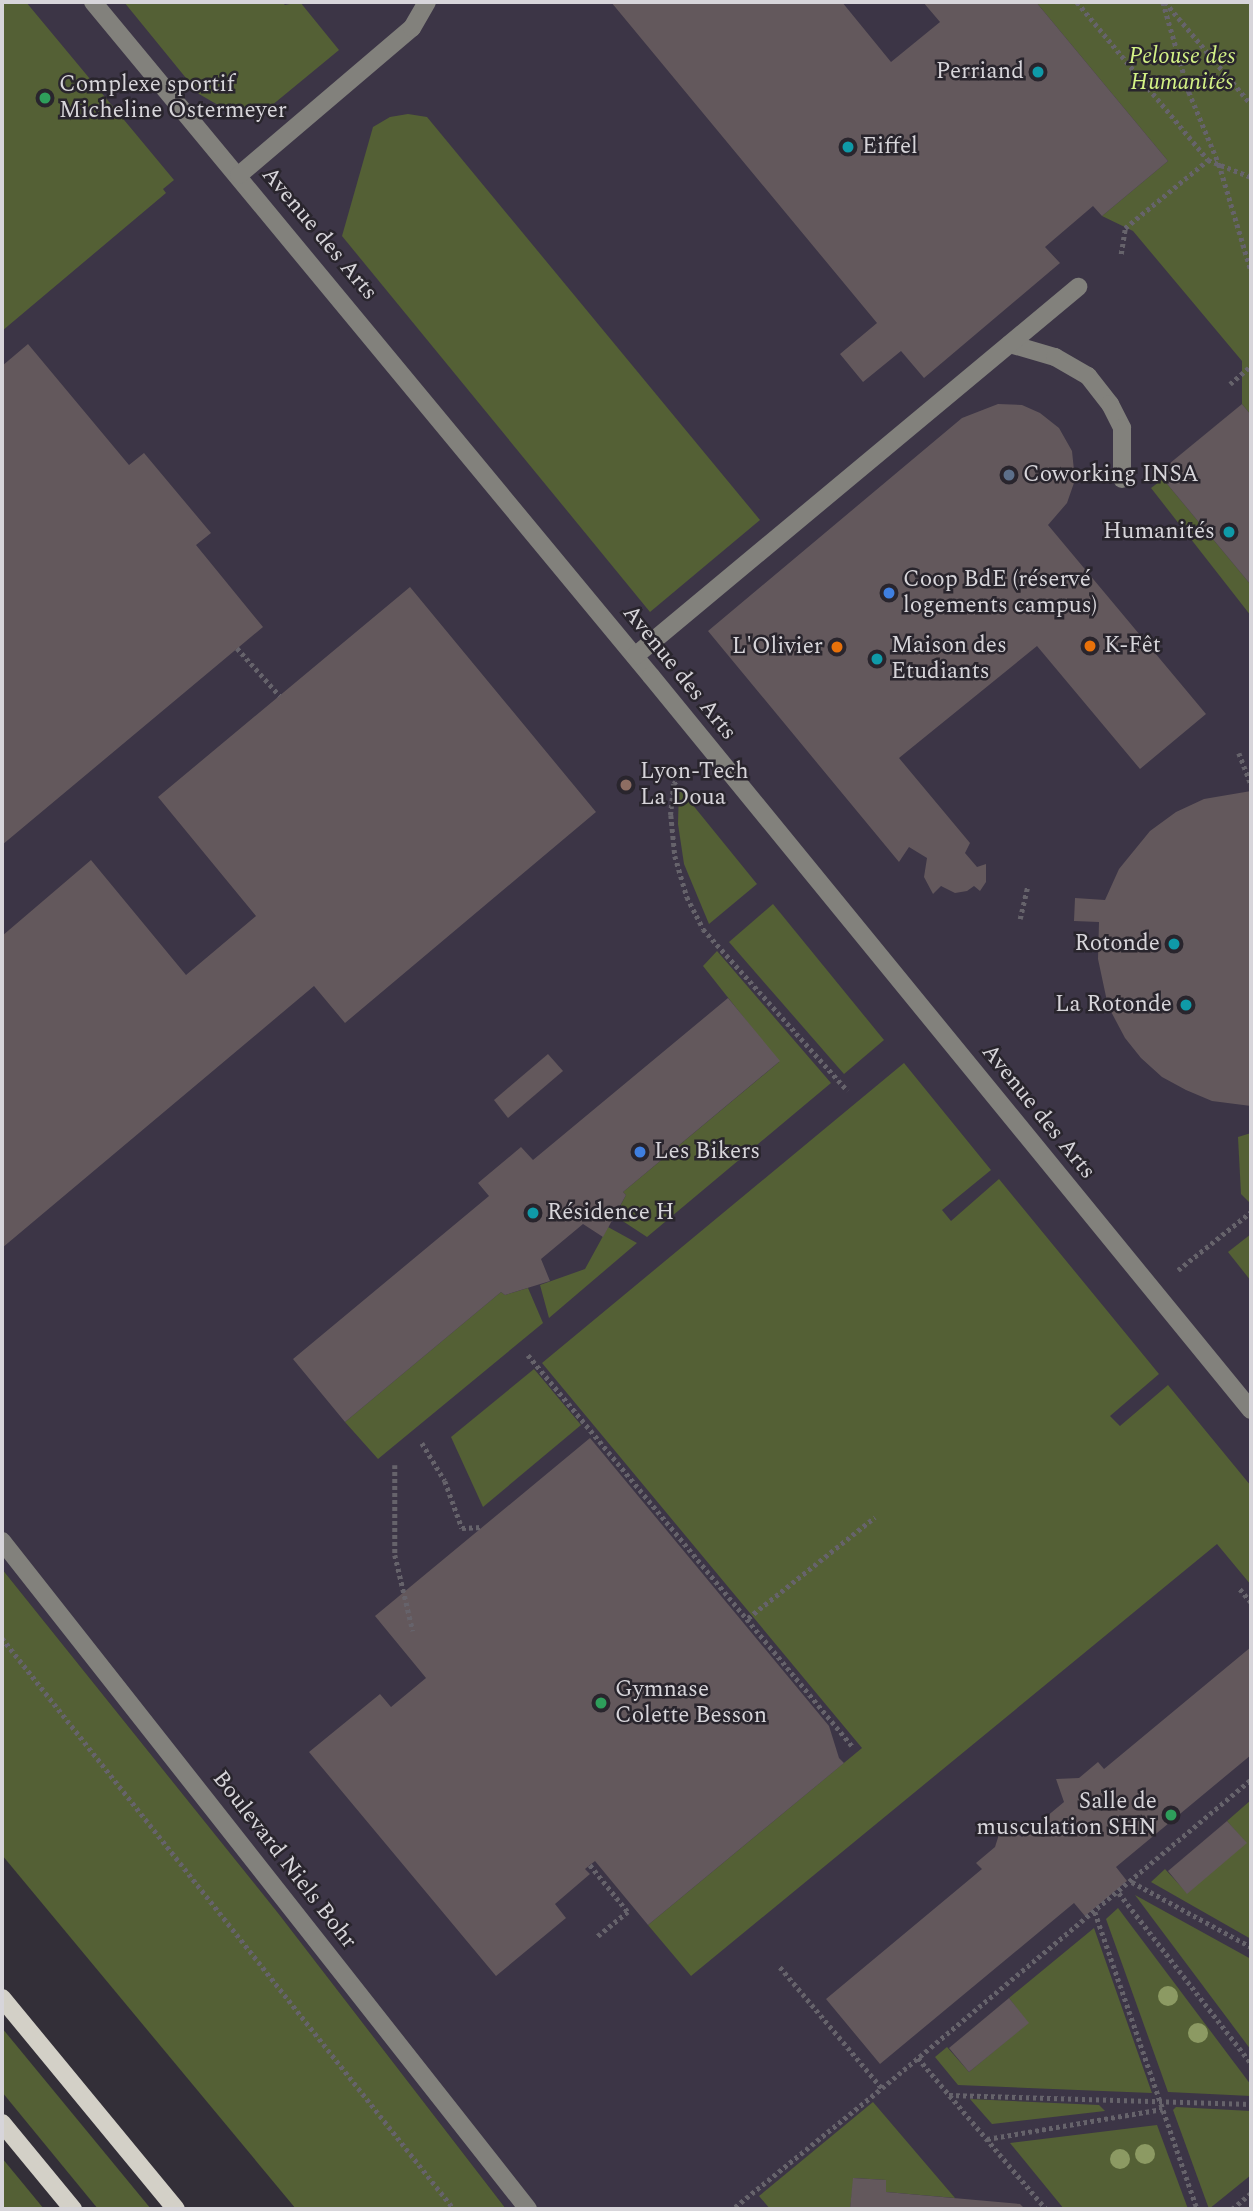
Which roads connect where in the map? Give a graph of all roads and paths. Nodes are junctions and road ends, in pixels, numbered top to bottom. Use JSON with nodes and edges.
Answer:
{"nodes":[{"id":1,"x":93,"y":2,"type":"edge"},
{"id":2,"x":427,"y":2,"type":"edge"},
{"id":3,"x":1077,"y":2,"type":"edge"},
{"id":4,"x":1164,"y":2,"type":"edge"},
{"id":5,"x":1251,"y":104,"type":"edge"},
{"id":6,"x":1208,"y":160,"type":"junction"},
{"id":7,"x":1219,"y":164,"type":"junction"},
{"id":8,"x":239,"y":175,"type":"junction"},
{"id":9,"x":1251,"y":177,"type":"edge"},
{"id":10,"x":1121,"y":254,"type":"dead end"},
{"id":11,"x":1251,"y":271,"type":"edge"},
{"id":12,"x":1078,"y":287,"type":"dead end"},
{"id":13,"x":1010,"y":344,"type":"junction"},
{"id":14,"x":1251,"y":366,"type":"edge"},
{"id":15,"x":1230,"y":384,"type":"dead end"},
{"id":16,"x":1122,"y":479,"type":"dead end"},
{"id":17,"x":237,"y":648,"type":"dead end"},
{"id":18,"x":635,"y":656,"type":"junction"},
{"id":19,"x":280,"y":696,"type":"dead end"},
{"id":20,"x":706,"y":746,"type":"junction"},
{"id":21,"x":1239,"y":753,"type":"dead end"},
{"id":22,"x":1251,"y":784,"type":"edge"},
{"id":23,"x":1027,"y":888,"type":"dead end"},
{"id":24,"x":1020,"y":919,"type":"dead end"},
{"id":25,"x":848,"y":1091,"type":"dead end"},
{"id":26,"x":1251,"y":1212,"type":"edge"},
{"id":27,"x":1153,"y":1290,"type":"junction"},
{"id":28,"x":528,"y":1355,"type":"dead end"},
{"id":29,"x":1251,"y":1410,"type":"edge"},
{"id":30,"x":422,"y":1443,"type":"dead end"},
{"id":31,"x":395,"y":1465,"type":"dead end"},
{"id":32,"x":875,"y":1517,"type":"dead end"},
{"id":33,"x":482,"y":1527,"type":"dead end"},
{"id":34,"x":2,"y":1541,"type":"edge"},
{"id":35,"x":1240,"y":1589,"type":"dead end"},
{"id":36,"x":1251,"y":1602,"type":"edge"},
{"id":37,"x":748,"y":1618,"type":"junction"},
{"id":38,"x":413,"y":1631,"type":"dead end"},
{"id":39,"x":2,"y":1637,"type":"edge"},
{"id":40,"x":853,"y":1747,"type":"dead end"},
{"id":41,"x":1251,"y":1780,"type":"edge"},
{"id":42,"x":590,"y":1865,"type":"dead end"},
{"id":43,"x":1132,"y":1882,"type":"junction"},
{"id":44,"x":1119,"y":1893,"type":"junction"},
{"id":45,"x":1095,"y":1912,"type":"junction"},
{"id":46,"x":597,"y":1937,"type":"dead end"},
{"id":47,"x":1251,"y":1947,"type":"edge"},
{"id":48,"x":780,"y":1967,"type":"dead end"},
{"id":49,"x":2,"y":1998,"type":"edge"},
{"id":50,"x":918,"y":2058,"type":"junction"},
{"id":51,"x":1251,"y":2063,"type":"edge"},
{"id":52,"x":882,"y":2088,"type":"junction"},
{"id":53,"x":949,"y":2095,"type":"junction"},
{"id":54,"x":1159,"y":2099,"type":"junction"},
{"id":55,"x":1251,"y":2104,"type":"edge"},
{"id":56,"x":1162,"y":2109,"type":"junction"},
{"id":57,"x":2,"y":2123,"type":"edge"},
{"id":58,"x":987,"y":2139,"type":"junction"},
{"id":59,"x":1251,"y":2193,"type":"edge"},
{"id":60,"x":735,"y":2207,"type":"dead end"},
{"id":61,"x":73,"y":2209,"type":"edge"},
{"id":62,"x":176,"y":2209,"type":"edge"},
{"id":63,"x":454,"y":2209,"type":"edge"},
{"id":64,"x":528,"y":2209,"type":"edge"},
{"id":65,"x":1046,"y":2209,"type":"edge"},
{"id":66,"x":1197,"y":2209,"type":"edge"},
{"id":67,"x":1232,"y":2209,"type":"edge"}],
"edges":[{"from":1,"to":8,"type":"street","name":"Avenue des Arts"},
{"from":2,"to":8,"type":"street"},
{"from":3,"to":6,"type":"path"},
{"from":4,"to":5,"type":"path"},
{"from":4,"to":7,"type":"path"},
{"from":6,"to":7,"type":"path"},
{"from":6,"to":10,"type":"path"},
{"from":7,"to":9,"type":"path"},
{"from":7,"to":11,"type":"path"},
{"from":8,"to":18,"type":"street","name":"Avenue des Arts"},
{"from":12,"to":13,"type":"street"},
{"from":13,"to":16,"type":"street"},
{"from":13,"to":18,"type":"street"},
{"from":14,"to":15,"type":"path"},
{"from":17,"to":19,"type":"path"},
{"from":18,"to":20,"type":"street","name":"Avenue des Arts"},
{"from":20,"to":25,"type":"path"},
{"from":20,"to":27,"type":"street","name":"Avenue des Arts"},
{"from":21,"to":22,"type":"path"},
{"from":23,"to":24,"type":"path"},
{"from":26,"to":27,"type":"path"},
{"from":27,"to":29,"type":"street","name":"Avenue des Arts"},
{"from":28,"to":37,"type":"path"},
{"from":30,"to":33,"type":"path"},
{"from":31,"to":38,"type":"path"},
{"from":32,"to":37,"type":"path"},
{"from":34,"to":64,"type":"street","name":"Boulevard Niels Bohr"},
{"from":35,"to":36,"type":"path"},
{"from":37,"to":40,"type":"path"},
{"from":39,"to":63,"type":"path"},
{"from":41,"to":43,"type":"path"},
{"from":42,"to":46,"type":"path"},
{"from":43,"to":44,"type":"path"},
{"from":43,"to":47,"type":"path"},
{"from":44,"to":45,"type":"path"},
{"from":44,"to":51,"type":"path"},
{"from":45,"to":50,"type":"path"},
{"from":45,"to":54,"type":"path"},
{"from":48,"to":52,"type":"path"},
{"from":49,"to":62,"type":"main road"},
{"from":50,"to":52,"type":"path"},
{"from":50,"to":53,"type":"path"},
{"from":52,"to":60,"type":"path"},
{"from":53,"to":54,"type":"path"},
{"from":53,"to":58,"type":"path"},
{"from":54,"to":55,"type":"path"},
{"from":54,"to":56,"type":"path"},
{"from":56,"to":58,"type":"path"},
{"from":56,"to":66,"type":"path"},
{"from":57,"to":61,"type":"main road"},
{"from":58,"to":65,"type":"path"},
{"from":59,"to":67,"type":"path"}]}
